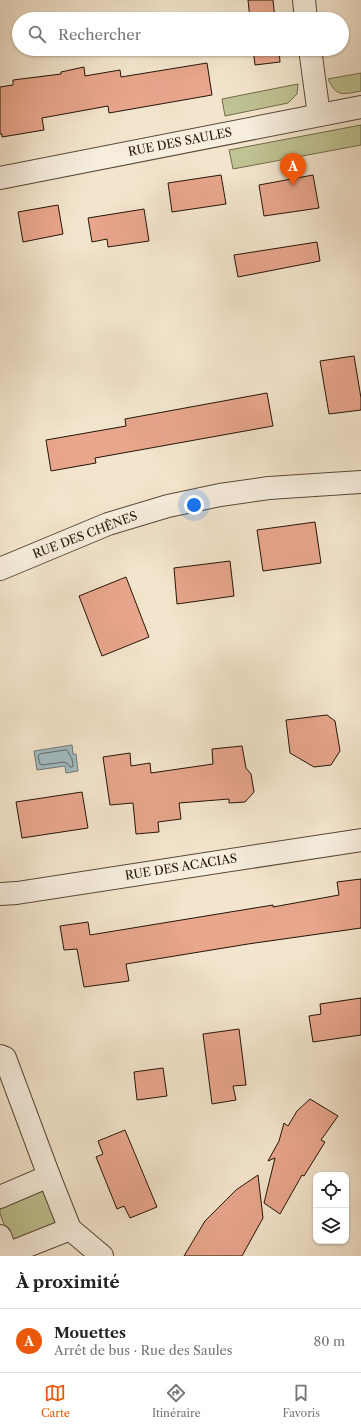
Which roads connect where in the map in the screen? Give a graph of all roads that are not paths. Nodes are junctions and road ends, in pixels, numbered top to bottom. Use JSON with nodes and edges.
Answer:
{"nodes":[{"id":1,"x":304,"y":0,"type":"edge"},
{"id":2,"x":305,"y":12,"type":"edge"},
{"id":3,"x":311,"y":56,"type":"edge"},
{"id":4,"x":361,"y":107,"type":"edge"},
{"id":5,"x":318,"y":115,"type":"junction"},
{"id":6,"x":0,"y":178,"type":"edge"},
{"id":7,"x":361,"y":482,"type":"edge"},
{"id":8,"x":0,"y":569,"type":"edge"},
{"id":9,"x":361,"y":840,"type":"edge"},
{"id":10,"x":0,"y":894,"type":"edge"},
{"id":11,"x":0,"y":1056,"type":"edge"},
{"id":12,"x":49,"y":1176,"type":"junction"},
{"id":13,"x":0,"y":1197,"type":"edge"},
{"id":14,"x":70,"y":1229,"type":"junction"},
{"id":15,"x":0,"y":1236,"type":"edge"},
{"id":16,"x":102,"y":1256,"type":"edge"}],
"edges":[{"from":1,"to":2,"type":"street"},
{"from":3,"to":5,"type":"street"},
{"from":4,"to":5,"type":"street","name":"RUE DES SAULES"},
{"from":5,"to":6,"type":"street","name":"RUE DES SAULES"},
{"from":7,"to":8,"type":"street","name":"RUE DES CHÊNES"},
{"from":9,"to":10,"type":"street","name":"RUE DES ACACIAS"},
{"from":11,"to":12,"type":"street"},
{"from":12,"to":13,"type":"street"},
{"from":12,"to":14,"type":"street"},
{"from":14,"to":15,"type":"street"},
{"from":14,"to":16,"type":"street"}]}
